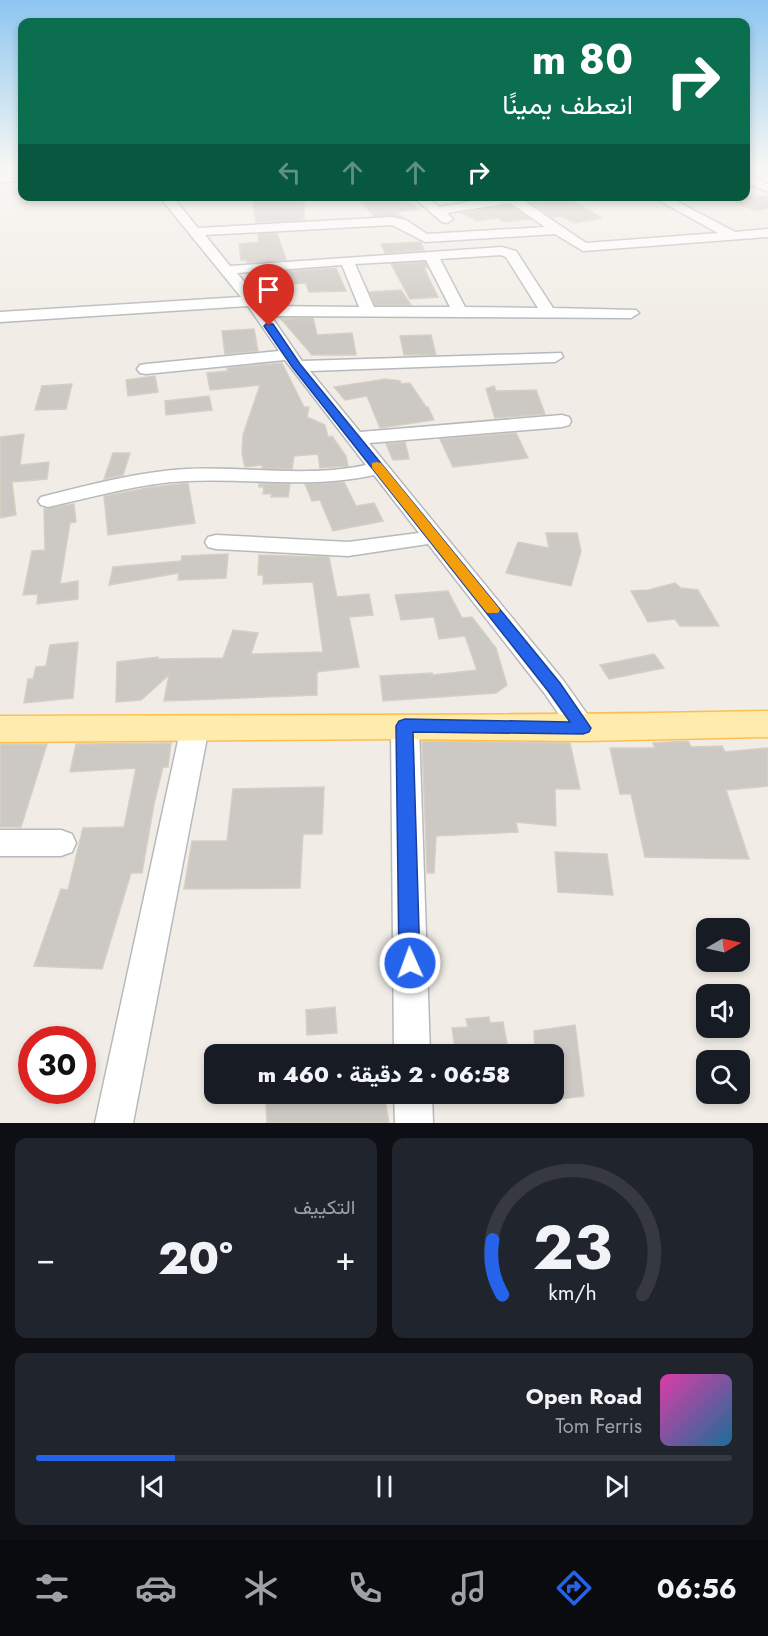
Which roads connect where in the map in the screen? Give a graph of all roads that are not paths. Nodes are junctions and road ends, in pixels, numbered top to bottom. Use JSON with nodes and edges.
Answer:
{"nodes":[{"id":1,"x":187,"y":222,"type":"edge"},
{"id":2,"x":372,"y":222,"type":"edge"},
{"id":3,"x":400,"y":222,"type":"edge"},
{"id":4,"x":452,"y":222,"type":"edge"},
{"id":5,"x":548,"y":222,"type":"edge"},
{"id":6,"x":707,"y":222,"type":"edge"},
{"id":7,"x":560,"y":230,"type":"junction"},
{"id":8,"x":195,"y":232,"type":"junction"},
{"id":9,"x":768,"y":233,"type":"edge"},
{"id":10,"x":470,"y":236,"type":"junction"},
{"id":11,"x":732,"y":236,"type":"junction"},
{"id":12,"x":431,"y":255,"type":"junction"},
{"id":13,"x":351,"y":260,"type":"junction"},
{"id":14,"x":227,"y":270,"type":"junction"},
{"id":15,"x":255,"y":306,"type":"junction"},
{"id":16,"x":369,"y":312,"type":"junction"},
{"id":17,"x":460,"y":313,"type":"junction"},
{"id":18,"x":549,"y":313,"type":"junction"},
{"id":19,"x":631,"y":313,"type":"dead end"},
{"id":20,"x":0,"y":317,"type":"edge"},
{"id":21,"x":555,"y":357,"type":"dead end"},
{"id":22,"x":292,"y":360,"type":"junction"},
{"id":23,"x":147,"y":369,"type":"dead end"},
{"id":24,"x":562,"y":422,"type":"dead end"},
{"id":25,"x":355,"y":438,"type":"junction"},
{"id":26,"x":378,"y":468,"type":"junction"},
{"id":27,"x":48,"y":501,"type":"dead end"},
{"id":28,"x":434,"y":537,"type":"junction"},
{"id":29,"x":216,"y":542,"type":"dead end"},
{"id":30,"x":768,"y":724,"type":"edge"},
{"id":31,"x":405,"y":726,"type":"junction"},
{"id":32,"x":195,"y":727,"type":"junction"},
{"id":33,"x":583,"y":728,"type":"junction"},
{"id":34,"x":0,"y":729,"type":"edge"},
{"id":35,"x":0,"y":843,"type":"edge"},
{"id":36,"x":61,"y":843,"type":"dead end"},
{"id":37,"x":412,"y":1044,"type":"edge"},
{"id":38,"x":413,"y":1104,"type":"edge"},
{"id":39,"x":114,"y":1123,"type":"edge"},
{"id":40,"x":414,"y":1123,"type":"edge"}],
"edges":[{"from":1,"to":8,"type":"street"},
{"from":2,"to":8,"type":"street"},
{"from":3,"to":10,"type":"street"},
{"from":4,"to":10,"type":"street"},
{"from":5,"to":7,"type":"street"},
{"from":6,"to":11,"type":"street"},
{"from":7,"to":10,"type":"street"},
{"from":7,"to":11,"type":"street"},
{"from":8,"to":14,"type":"street"},
{"from":9,"to":11,"type":"street"},
{"from":12,"to":13,"type":"street"},
{"from":12,"to":17,"type":"street"},
{"from":12,"to":18,"type":"street"},
{"from":13,"to":14,"type":"street"},
{"from":13,"to":16,"type":"street"},
{"from":14,"to":15,"type":"street"},
{"from":15,"to":16,"type":"street"},
{"from":15,"to":20,"type":"street"},
{"from":15,"to":22,"type":"street"},
{"from":16,"to":17,"type":"street"},
{"from":17,"to":18,"type":"street"},
{"from":18,"to":19,"type":"street"},
{"from":21,"to":22,"type":"street"},
{"from":22,"to":23,"type":"street"},
{"from":22,"to":25,"type":"street"},
{"from":24,"to":25,"type":"street"},
{"from":25,"to":26,"type":"street"},
{"from":26,"to":27,"type":"street"},
{"from":26,"to":28,"type":"street"},
{"from":28,"to":29,"type":"street"},
{"from":28,"to":33,"type":"street"},
{"from":30,"to":33,"type":"main road"},
{"from":31,"to":32,"type":"main road"},
{"from":31,"to":33,"type":"main road"},
{"from":31,"to":37,"type":"street"},
{"from":32,"to":34,"type":"main road"},
{"from":32,"to":39,"type":"street"},
{"from":35,"to":36,"type":"street"},
{"from":38,"to":40,"type":"street"}]}
